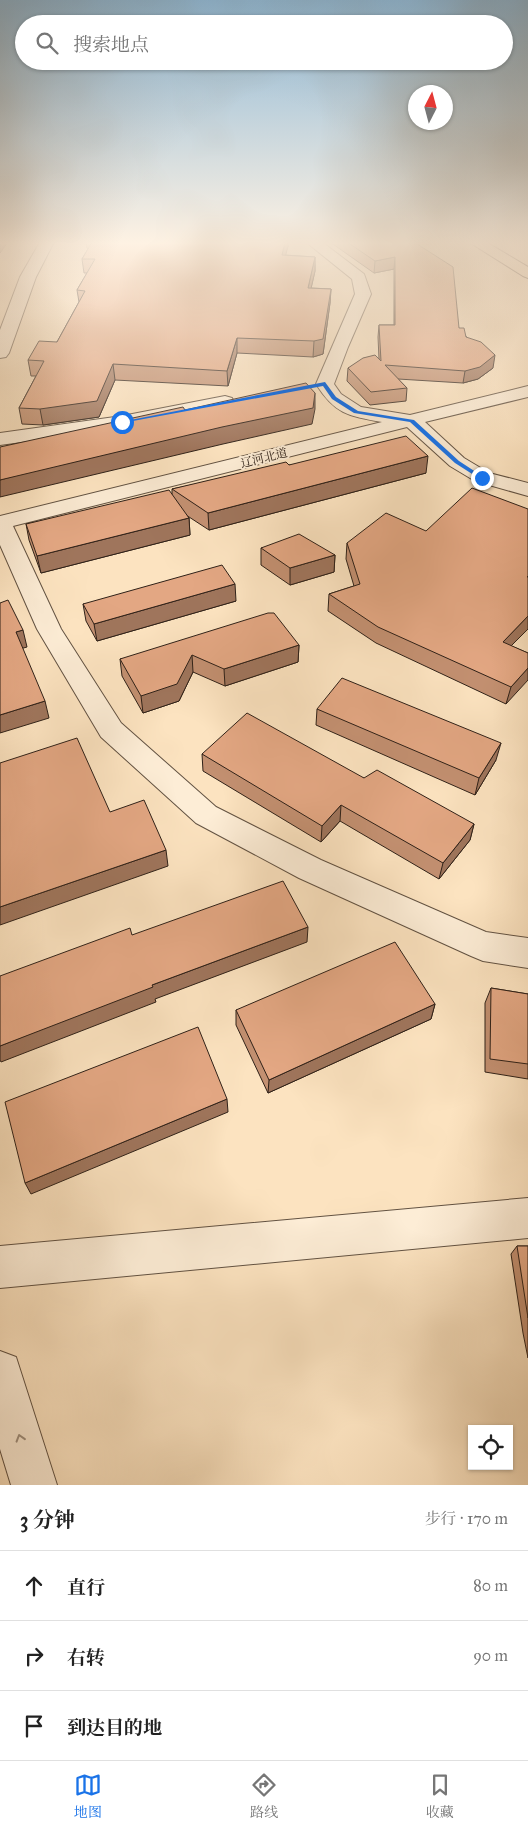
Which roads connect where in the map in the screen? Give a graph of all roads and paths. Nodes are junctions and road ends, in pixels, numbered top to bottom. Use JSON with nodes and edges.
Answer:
{"nodes":[{"id":1,"x":15,"y":311,"type":"edge"},
{"id":2,"x":355,"y":311,"type":"edge"},
{"id":3,"x":0,"y":353,"type":"edge"},
{"id":4,"x":325,"y":384,"type":"junction"},
{"id":5,"x":306,"y":387,"type":"edge"},
{"id":6,"x":528,"y":390,"type":"edge"},
{"id":7,"x":238,"y":400,"type":"edge"},
{"id":8,"x":412,"y":421,"type":"junction"},
{"id":9,"x":0,"y":439,"type":"edge"},
{"id":10,"x":528,"y":490,"type":"edge"},
{"id":11,"x":1,"y":523,"type":"edge"},
{"id":12,"x":528,"y":954,"type":"edge"},
{"id":13,"x":528,"y":1218,"type":"edge"},
{"id":14,"x":0,"y":1267,"type":"edge"},
{"id":15,"x":0,"y":1373,"type":"edge"},
{"id":16,"x":34,"y":1485,"type":"edge"}],
"edges":[{"from":1,"to":3,"type":"street"},
{"from":2,"to":4,"type":"street"},
{"from":4,"to":5,"type":"street"},
{"from":4,"to":8,"type":"street"},
{"from":6,"to":8,"type":"street","name":"辽河北道"},
{"from":7,"to":9,"type":"street"},
{"from":8,"to":10,"type":"street"},
{"from":8,"to":11,"type":"street","name":"辽河北道"},
{"from":11,"to":12,"type":"street"},
{"from":13,"to":14,"type":"street"},
{"from":16,"to":15,"type":"street","one_way":true}]}
